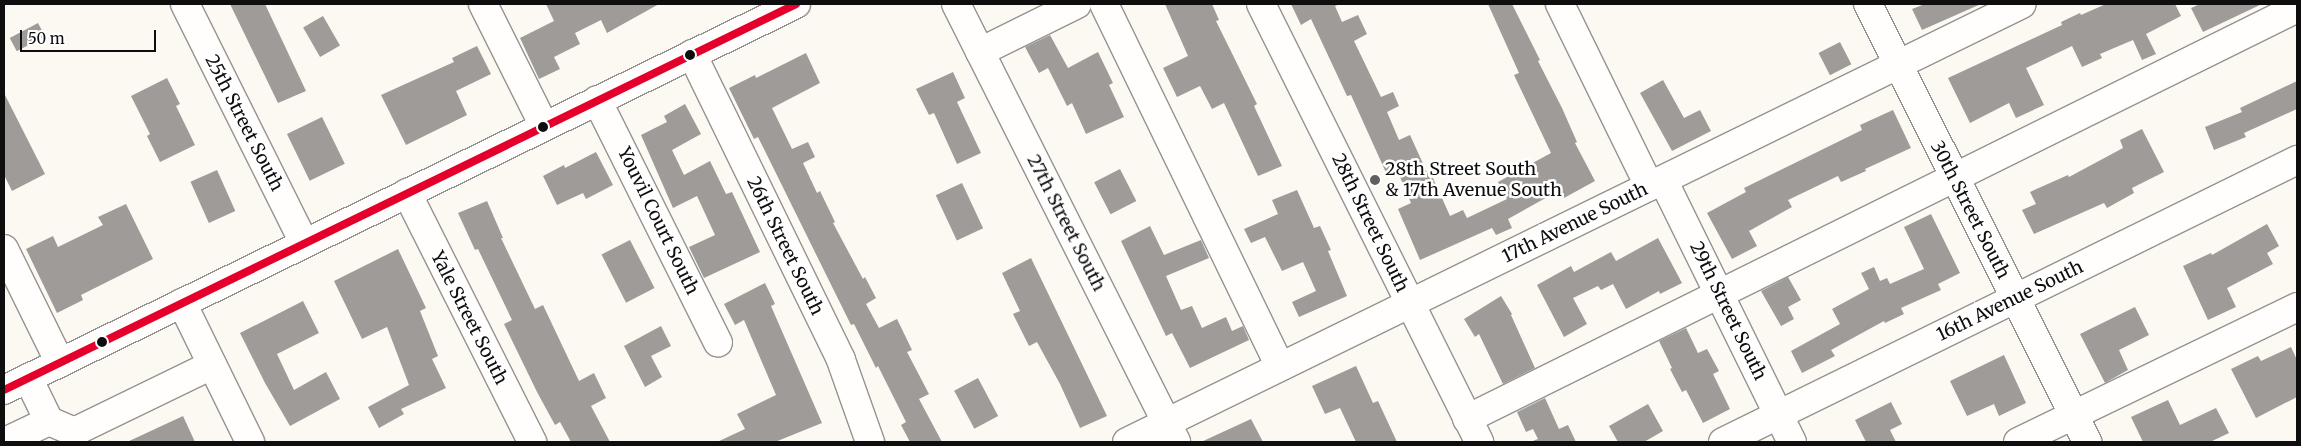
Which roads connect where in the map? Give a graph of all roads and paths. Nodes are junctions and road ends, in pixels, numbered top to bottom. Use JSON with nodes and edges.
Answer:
{"nodes":[{"id":1,"x":185,"y":4,"type":"edge"},
{"id":2,"x":483,"y":4,"type":"edge"},
{"id":3,"x":956,"y":4,"type":"edge"},
{"id":4,"x":1077,"y":4,"type":"edge"},
{"id":5,"x":1104,"y":4,"type":"edge"},
{"id":6,"x":1261,"y":4,"type":"edge"},
{"id":7,"x":1560,"y":4,"type":"edge"},
{"id":8,"x":1868,"y":4,"type":"edge"},
{"id":9,"x":2022,"y":4,"type":"edge"},
{"id":10,"x":792,"y":5,"type":"edge"},
{"id":11,"x":2297,"y":8,"type":"edge"},
{"id":12,"x":980,"y":52,"type":"junction"},
{"id":13,"x":692,"y":54,"type":"junction"},
{"id":14,"x":1898,"y":65,"type":"junction"},
{"id":15,"x":597,"y":100,"type":"junction"},
{"id":16,"x":544,"y":126,"type":"junction"},
{"id":17,"x":2297,"y":160,"type":"edge"},
{"id":18,"x":1954,"y":176,"type":"junction"},
{"id":19,"x":1656,"y":183,"type":"junction"},
{"id":20,"x":407,"y":193,"type":"junction"},
{"id":21,"x":304,"y":243,"type":"junction"},
{"id":22,"x":4,"y":249,"type":"edge"},
{"id":23,"x":1719,"y":293,"type":"junction"},
{"id":24,"x":2015,"y":299,"type":"junction"},
{"id":25,"x":182,"y":303,"type":"junction"},
{"id":26,"x":1410,"y":304,"type":"junction"},
{"id":27,"x":2297,"y":307,"type":"edge"},
{"id":28,"x":718,"y":343,"type":"dead end"},
{"id":29,"x":60,"y":363,"type":"junction"},
{"id":30,"x":212,"y":365,"type":"junction"},
{"id":31,"x":1280,"y":368,"type":"junction"},
{"id":32,"x":28,"y":378,"type":"junction"},
{"id":33,"x":4,"y":390,"type":"edge"},
{"id":34,"x":1779,"y":415,"type":"junction"},
{"id":35,"x":2073,"y":415,"type":"junction"},
{"id":36,"x":49,"y":421,"type":"junction"},
{"id":37,"x":1473,"y":430,"type":"edge"},
{"id":38,"x":1171,"y":433,"type":"edge"},
{"id":39,"x":6,"y":442,"type":"edge"},
{"id":40,"x":250,"y":442,"type":"edge"},
{"id":41,"x":532,"y":442,"type":"edge"},
{"id":42,"x":870,"y":442,"type":"edge"},
{"id":43,"x":1128,"y":442,"type":"edge"},
{"id":44,"x":1723,"y":442,"type":"edge"},
{"id":45,"x":1792,"y":442,"type":"edge"},
{"id":46,"x":2018,"y":442,"type":"edge"},
{"id":47,"x":2087,"y":442,"type":"edge"}],
"edges":[{"from":1,"to":21,"type":"street","name":"25th Street South"},
{"from":2,"to":16,"type":"street"},
{"from":3,"to":12,"type":"street","name":"27th Street South"},
{"from":4,"to":12,"type":"street"},
{"from":5,"to":31,"type":"street"},
{"from":6,"to":26,"type":"street","name":"28th Street South"},
{"from":7,"to":19,"type":"street","name":"29th Street South"},
{"from":8,"to":14,"type":"street","name":"30th Street South"},
{"from":9,"to":14,"type":"street","name":"17th Avenue South"},
{"from":10,"to":13,"type":"street"},
{"from":11,"to":18,"type":"street"},
{"from":12,"to":38,"type":"street","name":"27th Street South"},
{"from":13,"to":15,"type":"street"},
{"from":13,"to":42,"type":"street","name":"26th Street South"},
{"from":14,"to":18,"type":"street","name":"30th Street South"},
{"from":14,"to":19,"type":"street","name":"17th Avenue South"},
{"from":15,"to":16,"type":"street"},
{"from":15,"to":28,"type":"street","name":"Youvil Court South"},
{"from":16,"to":20,"type":"street"},
{"from":17,"to":24,"type":"street","name":"16th Avenue South"},
{"from":18,"to":23,"type":"street"},
{"from":18,"to":24,"type":"street","name":"30th Street South"},
{"from":19,"to":23,"type":"street","name":"29th Street South"},
{"from":19,"to":26,"type":"street","name":"17th Avenue South"},
{"from":20,"to":21,"type":"street"},
{"from":20,"to":41,"type":"street","name":"Yale Street South"},
{"from":21,"to":25,"type":"street"},
{"from":22,"to":29,"type":"street"},
{"from":23,"to":34,"type":"street","name":"29th Street South"},
{"from":23,"to":37,"type":"street"},
{"from":24,"to":34,"type":"street","name":"16th Avenue South"},
{"from":24,"to":35,"type":"street","name":"30th Street South"},
{"from":25,"to":29,"type":"street"},
{"from":25,"to":30,"type":"street"},
{"from":26,"to":31,"type":"street","name":"17th Avenue South"},
{"from":26,"to":37,"type":"street","name":"28th Street South"},
{"from":27,"to":35,"type":"street"},
{"from":29,"to":32,"type":"street"},
{"from":30,"to":36,"type":"street"},
{"from":30,"to":40,"type":"street"},
{"from":31,"to":38,"type":"street","name":"17th Avenue South"},
{"from":32,"to":33,"type":"street"},
{"from":32,"to":36,"type":"street"},
{"from":34,"to":44,"type":"street","name":"16th Avenue South"},
{"from":34,"to":45,"type":"street","name":"29th Street South"},
{"from":35,"to":46,"type":"street"},
{"from":35,"to":47,"type":"street","name":"30th Street South"},
{"from":36,"to":39,"type":"street"},
{"from":38,"to":43,"type":"street","name":"17th Avenue South"}]}
